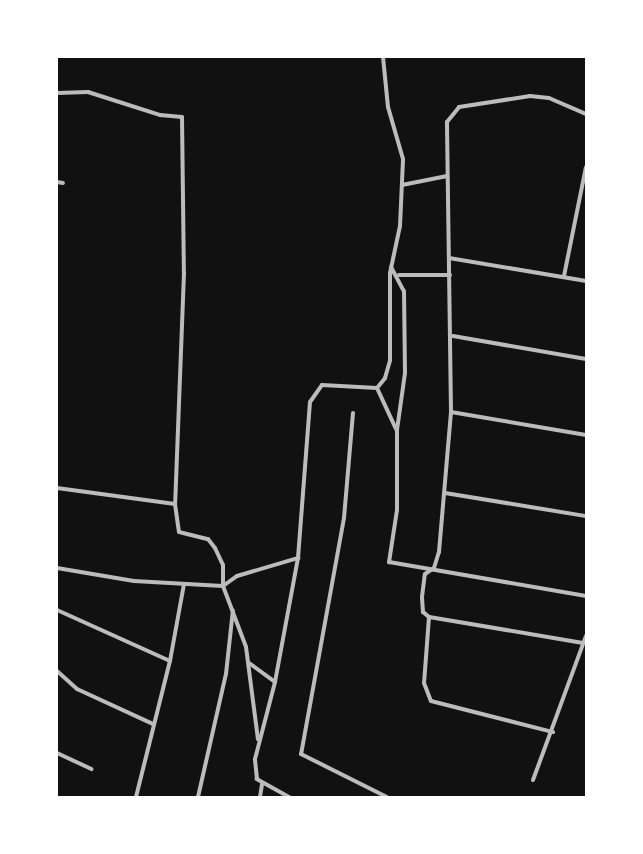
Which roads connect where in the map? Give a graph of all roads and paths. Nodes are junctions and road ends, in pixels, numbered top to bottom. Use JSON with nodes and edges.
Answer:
{"nodes":[{"id":1,"x":383,"y":57,"type":"edge"},
{"id":2,"x":57,"y":93,"type":"edge"},
{"id":3,"x":586,"y":114,"type":"edge"},
{"id":4,"x":586,"y":167,"type":"edge"},
{"id":5,"x":447,"y":176,"type":"junction"},
{"id":6,"x":57,"y":182,"type":"edge"},
{"id":7,"x":63,"y":183,"type":"dead end"},
{"id":8,"x":402,"y":185,"type":"junction"},
{"id":9,"x":449,"y":258,"type":"junction"},
{"id":10,"x":391,"y":267,"type":"junction"},
{"id":11,"x":450,"y":274,"type":"junction"},
{"id":12,"x":399,"y":275,"type":"junction"},
{"id":13,"x":564,"y":276,"type":"junction"},
{"id":14,"x":586,"y":281,"type":"edge"},
{"id":15,"x":453,"y":336,"type":"junction"},
{"id":16,"x":586,"y":358,"type":"edge"},
{"id":17,"x":377,"y":388,"type":"junction"},
{"id":18,"x":452,"y":412,"type":"junction"},
{"id":19,"x":353,"y":413,"type":"dead end"},
{"id":20,"x":397,"y":430,"type":"junction"},
{"id":21,"x":586,"y":435,"type":"edge"},
{"id":22,"x":57,"y":488,"type":"edge"},
{"id":23,"x":445,"y":493,"type":"junction"},
{"id":24,"x":175,"y":504,"type":"junction"},
{"id":25,"x":586,"y":516,"type":"edge"},
{"id":26,"x":298,"y":558,"type":"junction"},
{"id":27,"x":57,"y":568,"type":"edge"},
{"id":28,"x":434,"y":568,"type":"junction"},
{"id":29,"x":184,"y":584,"type":"junction"},
{"id":30,"x":223,"y":586,"type":"junction"},
{"id":31,"x":586,"y":596,"type":"edge"},
{"id":32,"x":233,"y":609,"type":"junction"},
{"id":33,"x":57,"y":610,"type":"edge"},
{"id":34,"x":429,"y":617,"type":"junction"},
{"id":35,"x":586,"y":636,"type":"edge"},
{"id":36,"x":583,"y":643,"type":"junction"},
{"id":37,"x":170,"y":661,"type":"junction"},
{"id":38,"x":249,"y":662,"type":"junction"},
{"id":39,"x":57,"y":671,"type":"edge"},
{"id":40,"x":275,"y":682,"type":"junction"},
{"id":41,"x":153,"y":724,"type":"junction"},
{"id":42,"x":553,"y":732,"type":"junction"},
{"id":43,"x":258,"y":743,"type":"junction"},
{"id":44,"x":57,"y":753,"type":"edge"},
{"id":45,"x":91,"y":769,"type":"dead end"},
{"id":46,"x":533,"y":780,"type":"dead end"},
{"id":47,"x":262,"y":784,"type":"junction"},
{"id":48,"x":136,"y":797,"type":"edge"},
{"id":49,"x":198,"y":797,"type":"edge"},
{"id":50,"x":261,"y":797,"type":"edge"},
{"id":51,"x":289,"y":797,"type":"edge"},
{"id":52,"x":387,"y":797,"type":"edge"}],
"edges":[{"from":1,"to":8,"type":"street"},
{"from":2,"to":24,"type":"street"},
{"from":3,"to":5,"type":"street"},
{"from":4,"to":13,"type":"street"},
{"from":5,"to":8,"type":"street"},
{"from":5,"to":9,"type":"street"},
{"from":6,"to":7,"type":"street"},
{"from":8,"to":10,"type":"street"},
{"from":9,"to":11,"type":"street"},
{"from":9,"to":13,"type":"street"},
{"from":10,"to":12,"type":"street"},
{"from":10,"to":17,"type":"street"},
{"from":11,"to":12,"type":"street"},
{"from":11,"to":15,"type":"street"},
{"from":12,"to":20,"type":"street"},
{"from":13,"to":14,"type":"street"},
{"from":15,"to":16,"type":"street"},
{"from":15,"to":18,"type":"street"},
{"from":17,"to":20,"type":"street"},
{"from":17,"to":26,"type":"street"},
{"from":18,"to":21,"type":"street"},
{"from":18,"to":23,"type":"street"},
{"from":19,"to":52,"type":"street"},
{"from":20,"to":28,"type":"street"},
{"from":22,"to":24,"type":"street"},
{"from":23,"to":25,"type":"street"},
{"from":23,"to":28,"type":"street"},
{"from":24,"to":30,"type":"street"},
{"from":26,"to":30,"type":"street"},
{"from":26,"to":40,"type":"street"},
{"from":27,"to":29,"type":"street"},
{"from":28,"to":31,"type":"street"},
{"from":28,"to":34,"type":"street"},
{"from":29,"to":30,"type":"street"},
{"from":29,"to":37,"type":"street"},
{"from":30,"to":32,"type":"street"},
{"from":32,"to":38,"type":"street"},
{"from":32,"to":49,"type":"street"},
{"from":33,"to":37,"type":"street"},
{"from":34,"to":36,"type":"street"},
{"from":34,"to":42,"type":"street"},
{"from":35,"to":36,"type":"street"},
{"from":36,"to":42,"type":"street"},
{"from":37,"to":41,"type":"street"},
{"from":38,"to":40,"type":"street"},
{"from":38,"to":43,"type":"street"},
{"from":39,"to":41,"type":"street"},
{"from":40,"to":43,"type":"street"},
{"from":41,"to":48,"type":"street"},
{"from":42,"to":46,"type":"street"},
{"from":43,"to":47,"type":"street"},
{"from":44,"to":45,"type":"street"},
{"from":47,"to":50,"type":"street"},
{"from":47,"to":51,"type":"street"}]}
